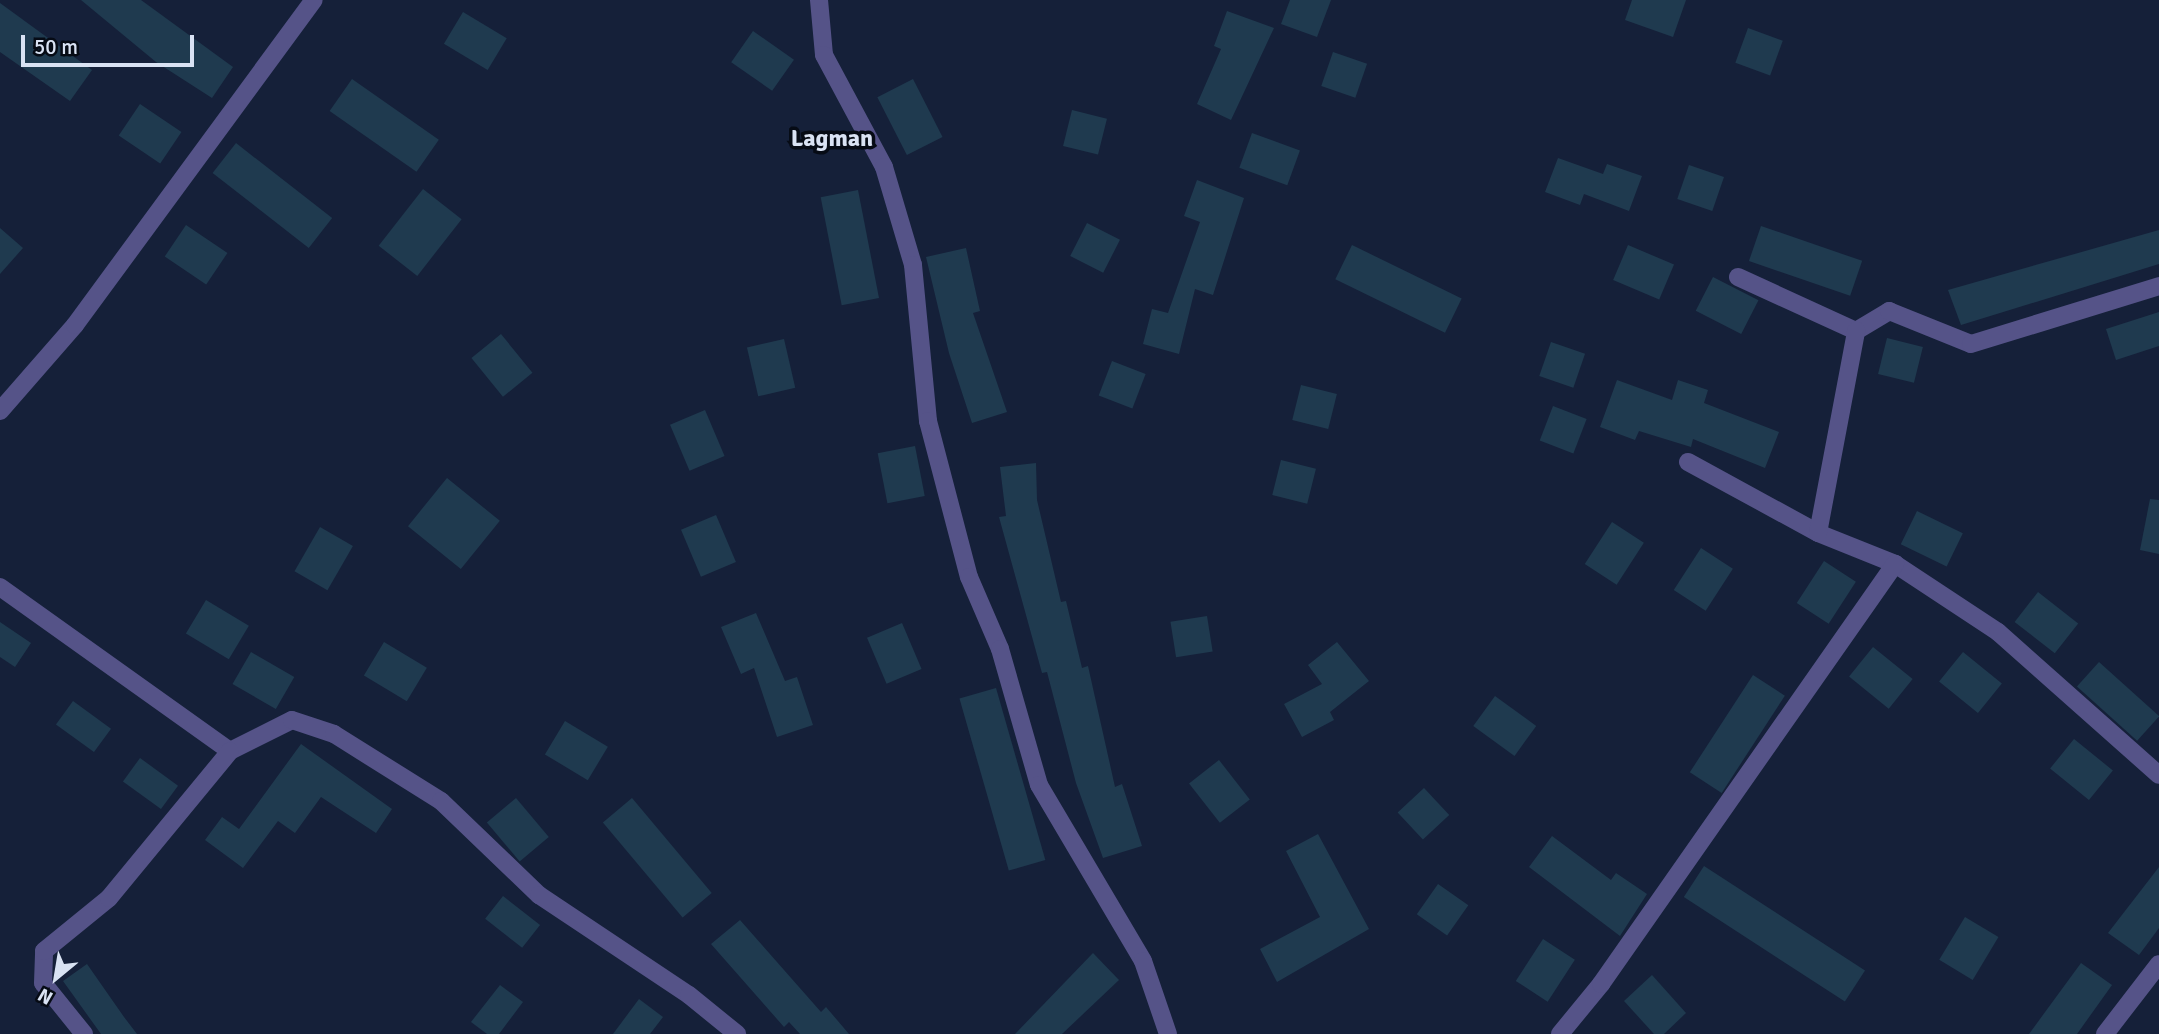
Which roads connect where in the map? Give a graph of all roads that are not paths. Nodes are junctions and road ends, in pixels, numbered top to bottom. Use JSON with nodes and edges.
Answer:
{"nodes":[{"id":1,"x":314,"y":0,"type":"edge"},
{"id":2,"x":819,"y":0,"type":"edge"},
{"id":3,"x":1738,"y":277,"type":"dead end"},
{"id":4,"x":2159,"y":286,"type":"edge"},
{"id":5,"x":1856,"y":331,"type":"junction"},
{"id":6,"x":0,"y":411,"type":"edge"},
{"id":7,"x":1688,"y":462,"type":"dead end"},
{"id":8,"x":1818,"y":533,"type":"junction"},
{"id":9,"x":1895,"y":564,"type":"junction"},
{"id":10,"x":0,"y":587,"type":"edge"},
{"id":11,"x":230,"y":751,"type":"junction"},
{"id":12,"x":2159,"y":775,"type":"edge"},
{"id":13,"x":2159,"y":964,"type":"edge"},
{"id":14,"x":84,"y":1034,"type":"edge"},
{"id":15,"x":737,"y":1034,"type":"edge"},
{"id":16,"x":1168,"y":1034,"type":"edge"},
{"id":17,"x":1560,"y":1034,"type":"edge"},
{"id":18,"x":2105,"y":1034,"type":"edge"}],
"edges":[{"from":1,"to":6,"type":"street"},
{"from":2,"to":16,"type":"street"},
{"from":3,"to":5,"type":"street"},
{"from":4,"to":5,"type":"street"},
{"from":5,"to":8,"type":"street"},
{"from":7,"to":8,"type":"street"},
{"from":8,"to":9,"type":"street"},
{"from":9,"to":12,"type":"street"},
{"from":9,"to":17,"type":"street"},
{"from":10,"to":11,"type":"street"},
{"from":11,"to":14,"type":"street"},
{"from":11,"to":15,"type":"street"},
{"from":13,"to":18,"type":"street"}]}
